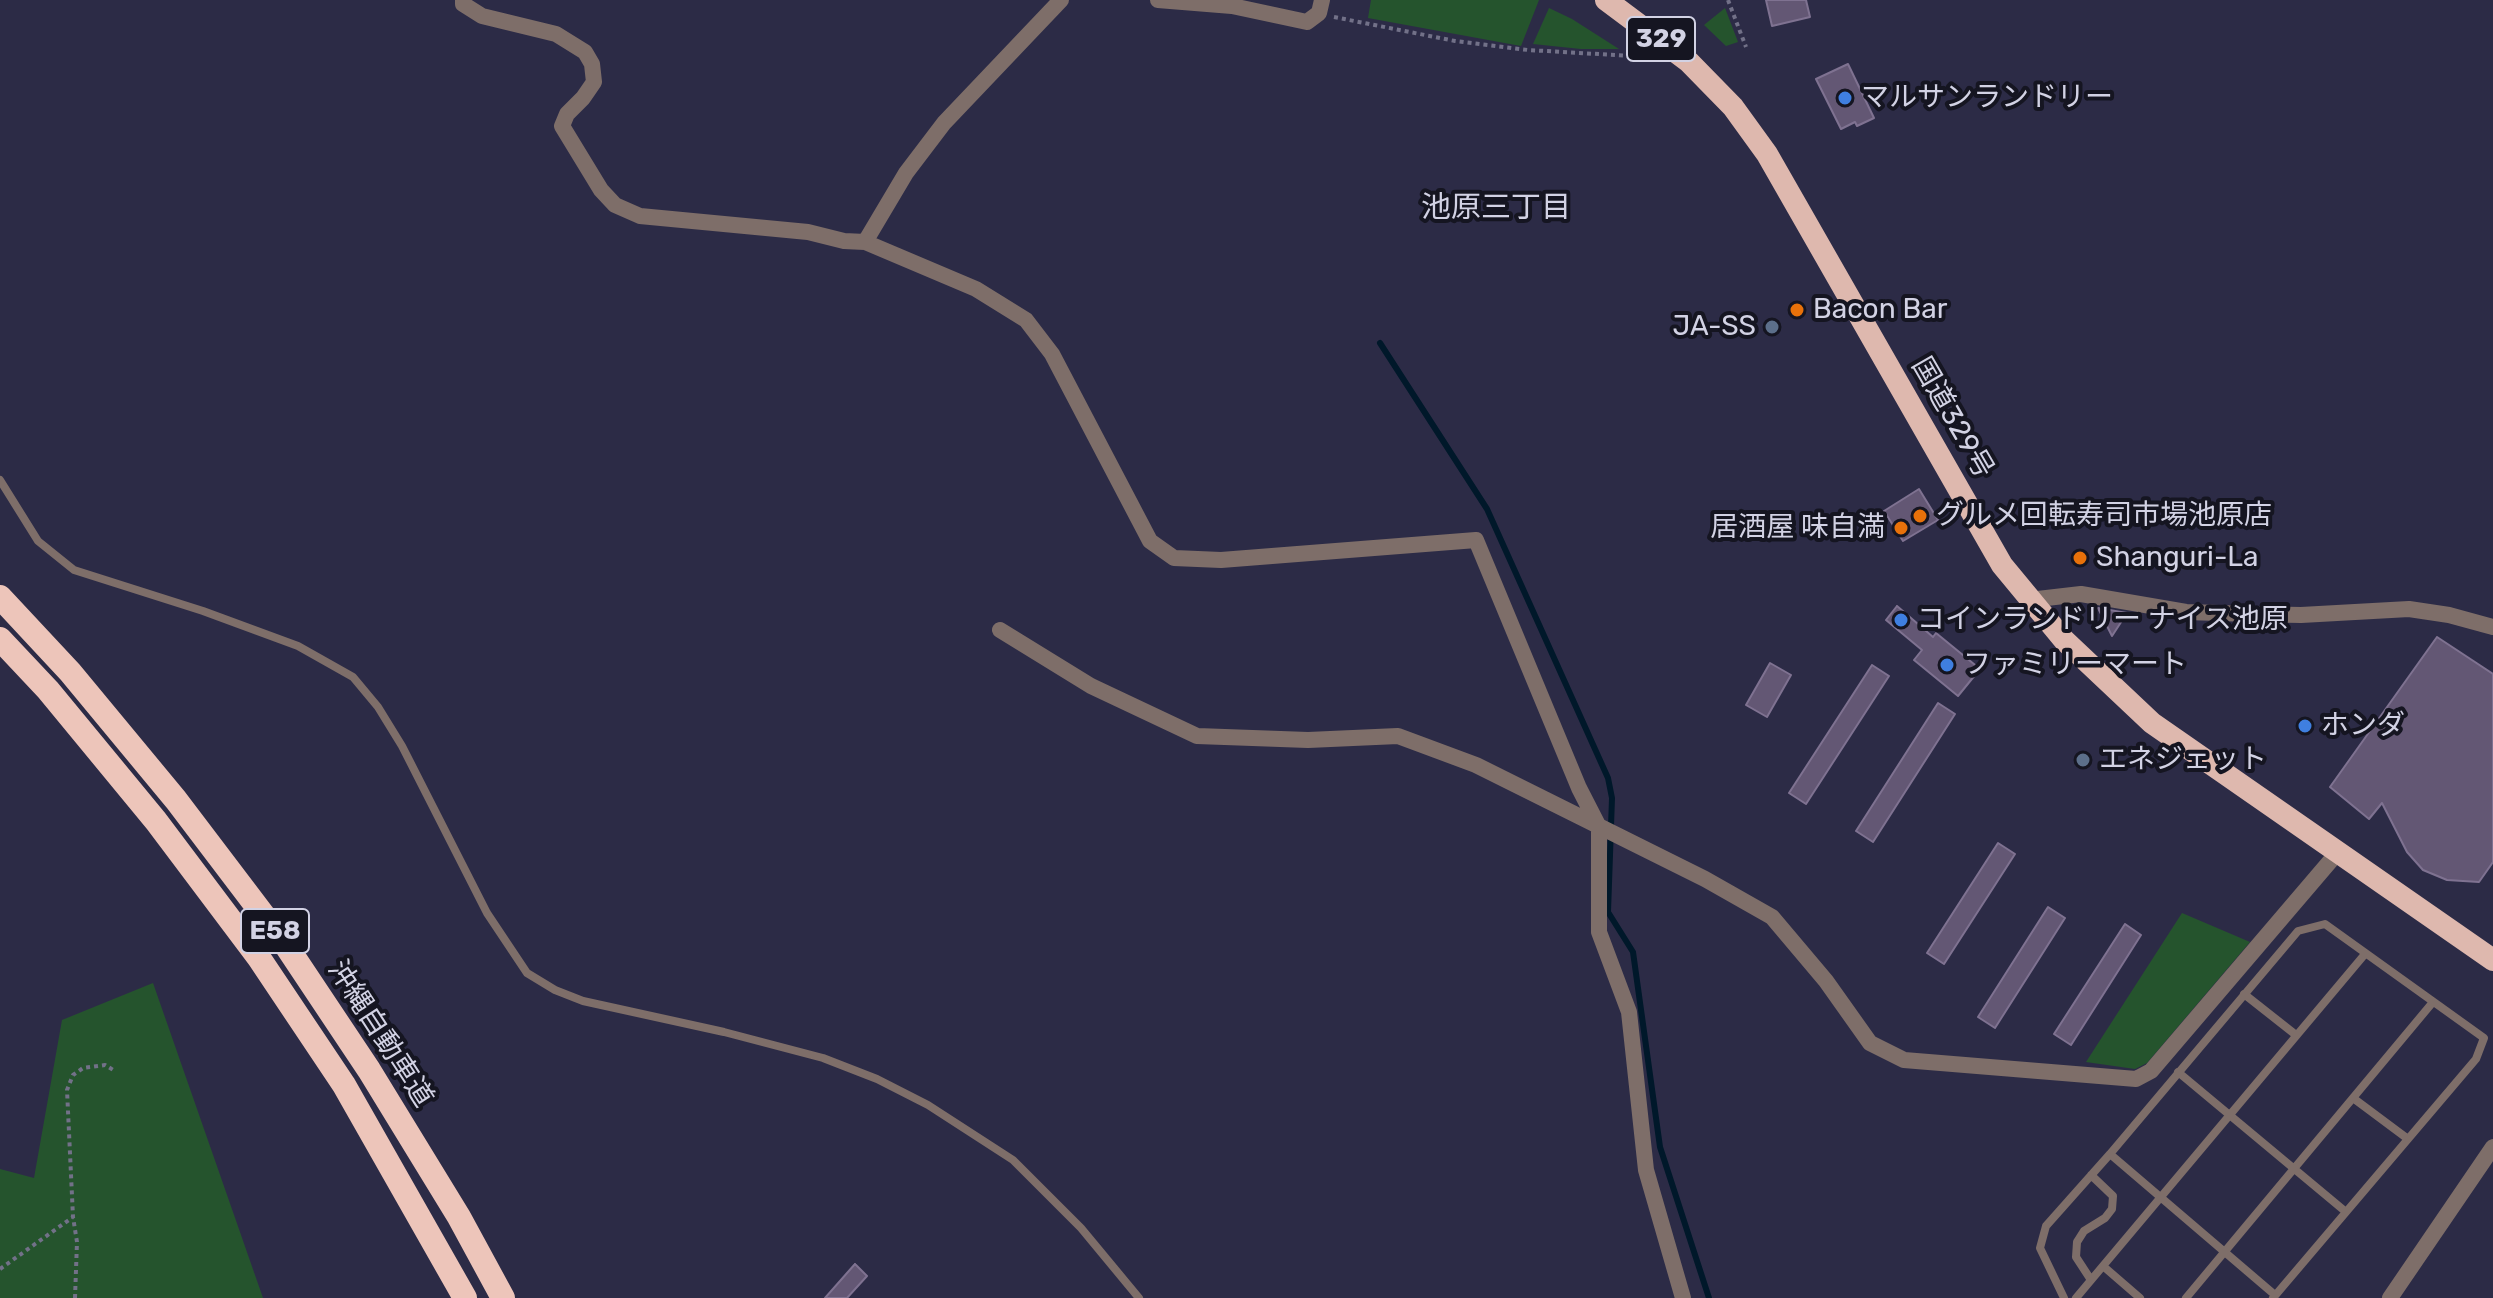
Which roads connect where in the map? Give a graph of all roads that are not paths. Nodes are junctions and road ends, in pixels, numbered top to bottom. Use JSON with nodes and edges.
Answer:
{"nodes":[{"id":1,"x":463,"y":0,"type":"edge"},
{"id":2,"x":1061,"y":0,"type":"edge"},
{"id":3,"x":1158,"y":0,"type":"edge"},
{"id":4,"x":1606,"y":0,"type":"edge"},
{"id":5,"x":1321,"y":7,"type":"edge"},
{"id":6,"x":865,"y":242,"type":"junction"},
{"id":7,"x":0,"y":480,"type":"edge"},
{"id":8,"x":0,"y":597,"type":"edge"},
{"id":9,"x":2029,"y":600,"type":"junction"},
{"id":10,"x":2493,"y":627,"type":"edge"},
{"id":11,"x":1000,"y":630,"type":"dead end"},
{"id":12,"x":0,"y":639,"type":"edge"},
{"id":13,"x":1600,"y":827,"type":"junction"},
{"id":14,"x":2338,"y":852,"type":"junction"},
{"id":15,"x":2365,"y":954,"type":"junction"},
{"id":16,"x":2493,"y":960,"type":"edge"},
{"id":17,"x":2244,"y":994,"type":"junction"},
{"id":18,"x":2433,"y":1002,"type":"junction"},
{"id":19,"x":2296,"y":1035,"type":"junction"},
{"id":20,"x":2177,"y":1040,"type":"junction"},
{"id":21,"x":2195,"y":1052,"type":"junction"},
{"id":22,"x":2178,"y":1072,"type":"junction"},
{"id":23,"x":2353,"y":1098,"type":"junction"},
{"id":24,"x":2229,"y":1115,"type":"junction"},
{"id":25,"x":2408,"y":1139,"type":"junction"},
{"id":26,"x":2493,"y":1147,"type":"edge"},
{"id":27,"x":2110,"y":1154,"type":"junction"},
{"id":28,"x":2294,"y":1169,"type":"junction"},
{"id":29,"x":2091,"y":1175,"type":"junction"},
{"id":30,"x":2161,"y":1198,"type":"junction"},
{"id":31,"x":2346,"y":1212,"type":"junction"},
{"id":32,"x":2224,"y":1252,"type":"junction"},
{"id":33,"x":2103,"y":1266,"type":"junction"},
{"id":34,"x":2091,"y":1280,"type":"junction"},
{"id":35,"x":2274,"y":1297,"type":"edge"},
{"id":36,"x":465,"y":1298,"type":"edge"},
{"id":37,"x":503,"y":1298,"type":"edge"},
{"id":38,"x":1139,"y":1298,"type":"edge"},
{"id":39,"x":1683,"y":1298,"type":"edge"},
{"id":40,"x":2064,"y":1298,"type":"edge"},
{"id":41,"x":2076,"y":1298,"type":"edge"},
{"id":42,"x":2140,"y":1298,"type":"edge"},
{"id":43,"x":2186,"y":1298,"type":"edge"},
{"id":44,"x":2390,"y":1298,"type":"edge"}],
"edges":[{"from":1,"to":6,"type":"street"},
{"from":2,"to":6,"type":"street"},
{"from":3,"to":5,"type":"street"},
{"from":4,"to":9,"type":"highway","name":"国道329号","number":"329"},
{"from":6,"to":13,"type":"street"},
{"from":7,"to":38,"type":"lane"},
{"from":8,"to":37,"type":"highway","name":"沖縄自動車道","number":"E58"},
{"from":9,"to":10,"type":"street"},
{"from":9,"to":14,"type":"highway","name":"国道329号","number":"329"},
{"from":11,"to":13,"type":"street"},
{"from":12,"to":36,"type":"highway","name":"沖縄自動車道","number":"E58"},
{"from":13,"to":20,"type":"street"},
{"from":13,"to":39,"type":"street"},
{"from":14,"to":16,"type":"highway","name":"国道329号","number":"329"},
{"from":14,"to":20,"type":"street"},
{"from":15,"to":17,"type":"lane"},
{"from":15,"to":18,"type":"lane"},
{"from":15,"to":19,"type":"lane"},
{"from":17,"to":19,"type":"lane"},
{"from":17,"to":21,"type":"lane"},
{"from":18,"to":23,"type":"lane"},
{"from":18,"to":25,"type":"lane"},
{"from":19,"to":24,"type":"lane"},
{"from":20,"to":21,"type":"lane"},
{"from":21,"to":22,"type":"lane"},
{"from":22,"to":24,"type":"lane"},
{"from":22,"to":27,"type":"lane"},
{"from":23,"to":25,"type":"lane"},
{"from":23,"to":28,"type":"lane"},
{"from":24,"to":28,"type":"lane"},
{"from":24,"to":30,"type":"lane"},
{"from":25,"to":31,"type":"lane"},
{"from":26,"to":44,"type":"street"},
{"from":27,"to":29,"type":"lane"},
{"from":27,"to":30,"type":"lane"},
{"from":28,"to":31,"type":"lane"},
{"from":28,"to":32,"type":"lane"},
{"from":29,"to":34,"type":"lane"},
{"from":29,"to":40,"type":"lane"},
{"from":30,"to":32,"type":"lane"},
{"from":30,"to":33,"type":"lane"},
{"from":31,"to":35,"type":"lane"},
{"from":32,"to":35,"type":"lane"},
{"from":32,"to":43,"type":"lane"},
{"from":33,"to":34,"type":"lane"},
{"from":33,"to":42,"type":"lane"},
{"from":34,"to":41,"type":"lane"}]}
